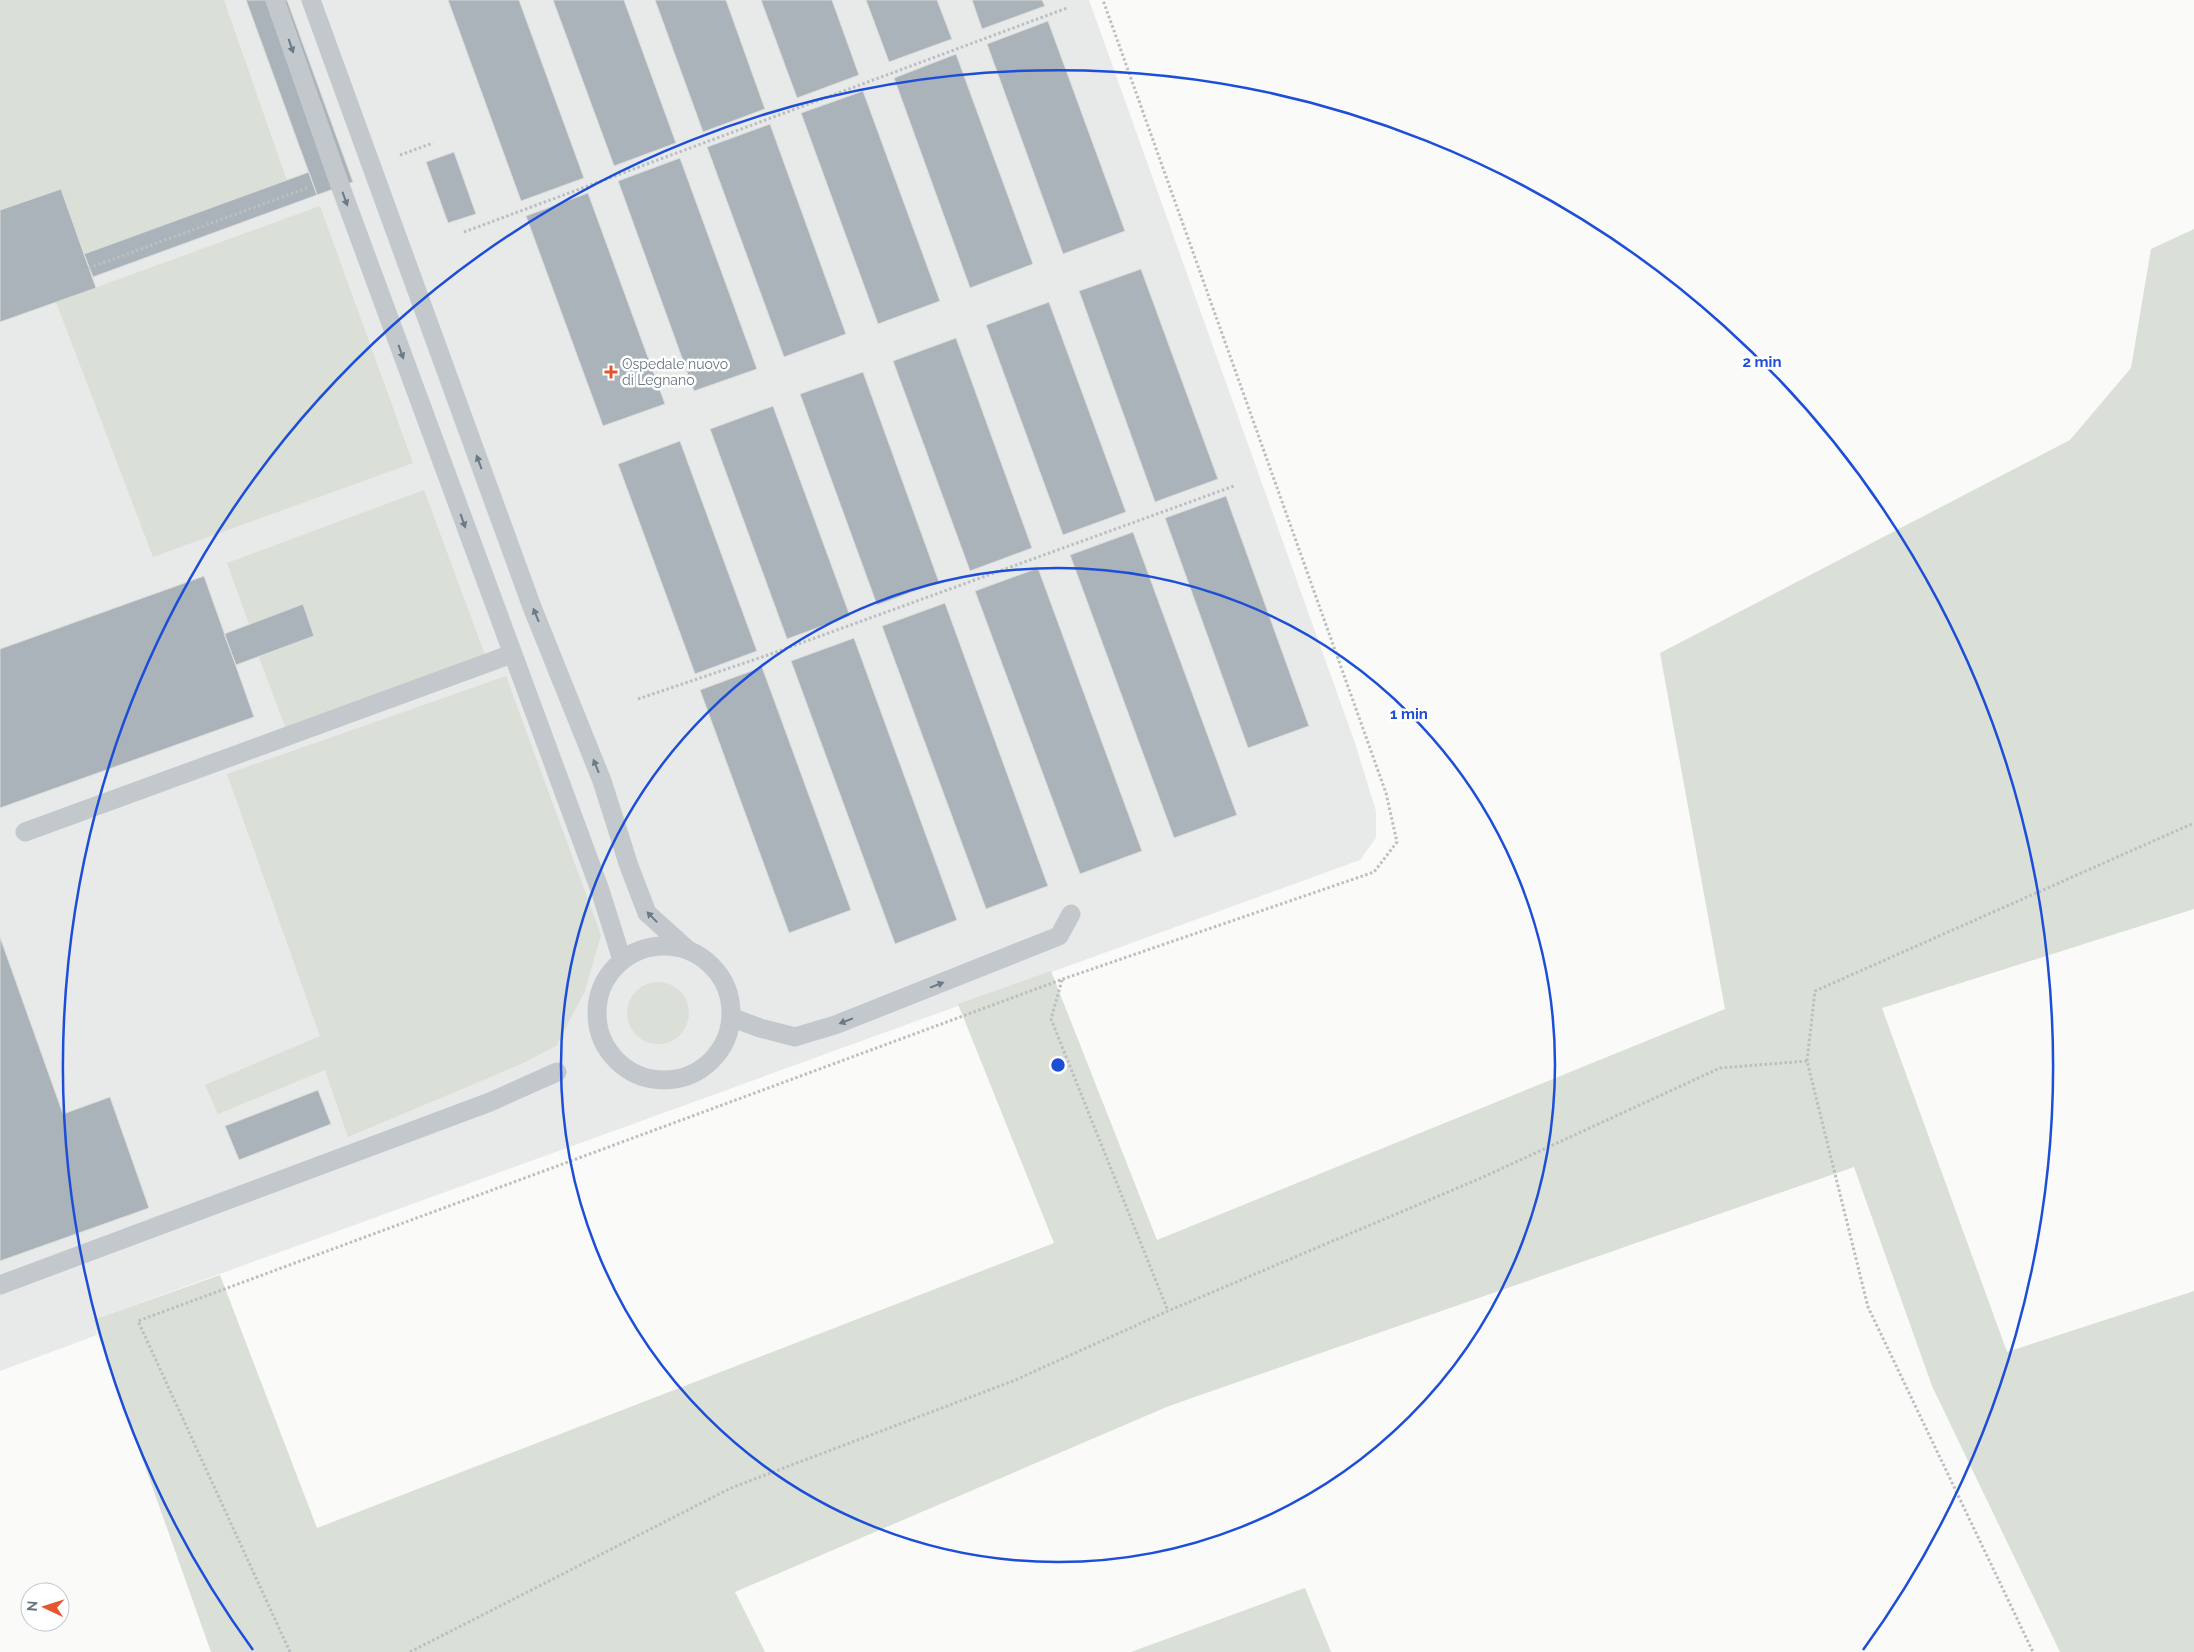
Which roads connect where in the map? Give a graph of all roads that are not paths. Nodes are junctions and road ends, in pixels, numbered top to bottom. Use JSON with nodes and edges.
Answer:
{"nodes":[{"id":1,"x":275,"y":0,"type":"edge"},
{"id":2,"x":311,"y":0,"type":"edge"},
{"id":3,"x":512,"y":654,"type":"junction"},
{"id":4,"x":25,"y":832,"type":"dead end"},
{"id":5,"x":1071,"y":914,"type":"dead end"},
{"id":6,"x":688,"y":950,"type":"junction"},
{"id":7,"x":622,"y":960,"type":"junction"},
{"id":8,"x":731,"y":1016,"type":"junction"},
{"id":9,"x":557,"y":1072,"type":"dead end"},
{"id":10,"x":0,"y":1285,"type":"edge"}],
"edges":[{"from":1,"to":3,"type":"lane","one_way":true},
{"from":6,"to":2,"type":"lane","one_way":true},
{"from":3,"to":4,"type":"lane"},
{"from":3,"to":7,"type":"lane"},
{"from":5,"to":8,"type":"lane"},
{"from":6,"to":7,"type":"lane"},
{"from":6,"to":8,"type":"lane"},
{"from":7,"to":8,"type":"lane"},
{"from":9,"to":10,"type":"lane"}]}
